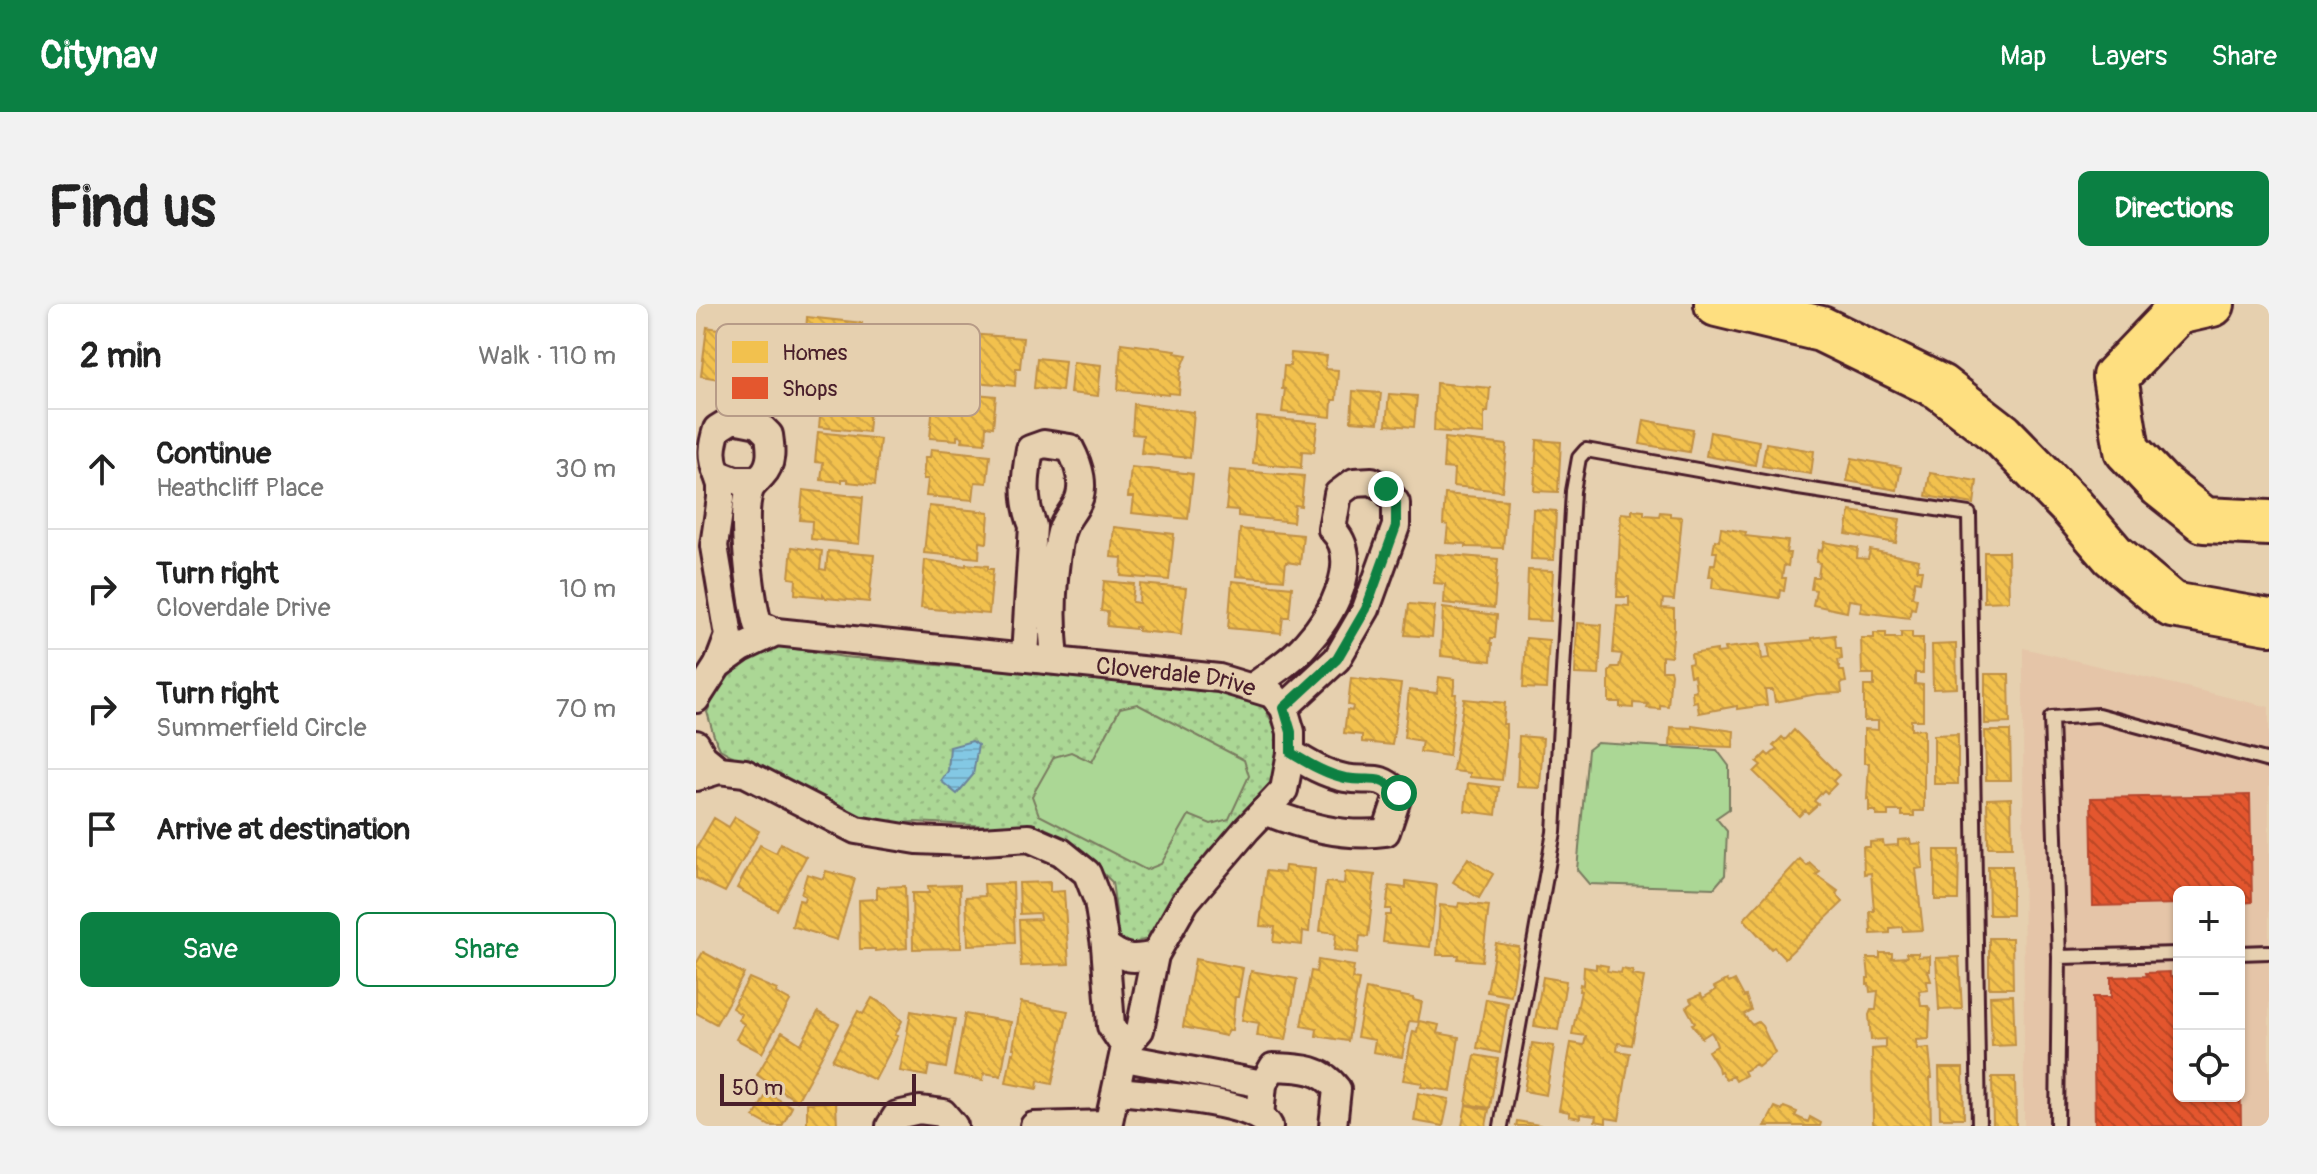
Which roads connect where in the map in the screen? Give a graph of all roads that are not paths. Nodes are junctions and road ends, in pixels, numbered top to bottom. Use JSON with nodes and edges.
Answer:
{"nodes":[{"id":1,"x":1717,"y":304,"type":"edge"},
{"id":2,"x":2212,"y":304,"type":"edge"},
{"id":3,"x":717,"y":473,"type":"junction"},
{"id":4,"x":757,"y":480,"type":"junction"},
{"id":5,"x":1026,"y":509,"type":"junction"},
{"id":6,"x":1067,"y":516,"type":"junction"},
{"id":7,"x":2269,"y":523,"type":"edge"},
{"id":8,"x":1342,"y":538,"type":"junction"},
{"id":9,"x":1389,"y":540,"type":"junction"},
{"id":10,"x":2269,"y":622,"type":"edge"},
{"id":11,"x":776,"y":632,"type":"junction"},
{"id":12,"x":1025,"y":656,"type":"junction"},
{"id":13,"x":1055,"y":660,"type":"junction"},
{"id":14,"x":718,"y":665,"type":"junction"},
{"id":15,"x":1253,"y":687,"type":"junction"},
{"id":16,"x":696,"y":699,"type":"edge"},
{"id":17,"x":1284,"y":708,"type":"junction"},
{"id":18,"x":696,"y":744,"type":"edge"},
{"id":19,"x":1291,"y":753,"type":"junction"},
{"id":20,"x":2269,"y":761,"type":"edge"},
{"id":21,"x":707,"y":773,"type":"edge"},
{"id":22,"x":1264,"y":811,"type":"junction"},
{"id":23,"x":1105,"y":945,"type":"junction"},
{"id":24,"x":2269,"y":952,"type":"edge"},
{"id":25,"x":2245,"y":953,"type":"edge"},
{"id":26,"x":2173,"y":954,"type":"edge"},
{"id":27,"x":1155,"y":955,"type":"junction"},
{"id":28,"x":2059,"y":957,"type":"junction"},
{"id":29,"x":1125,"y":1052,"type":"junction"},
{"id":30,"x":1263,"y":1084,"type":"junction"},
{"id":31,"x":1117,"y":1091,"type":"junction"},
{"id":32,"x":1264,"y":1121,"type":"edge"},
{"id":33,"x":1108,"y":1125,"type":"edge"},
{"id":34,"x":890,"y":1126,"type":"edge"},
{"id":35,"x":955,"y":1126,"type":"edge"},
{"id":36,"x":1034,"y":1126,"type":"edge"},
{"id":37,"x":1333,"y":1126,"type":"edge"},
{"id":38,"x":1501,"y":1126,"type":"edge"},
{"id":39,"x":1979,"y":1126,"type":"edge"},
{"id":40,"x":2057,"y":1126,"type":"edge"}],
"edges":[{"from":1,"to":10,"type":"highway"},
{"from":2,"to":7,"type":"highway"},
{"from":3,"to":4,"type":"street"},
{"from":3,"to":4,"type":"street"},
{"from":3,"to":14,"type":"street"},
{"from":4,"to":11,"type":"street"},
{"from":5,"to":6,"type":"street"},
{"from":5,"to":6,"type":"street"},
{"from":5,"to":12,"type":"street"},
{"from":6,"to":13,"type":"street"},
{"from":8,"to":9,"type":"street"},
{"from":8,"to":9,"type":"street"},
{"from":8,"to":15,"type":"street"},
{"from":9,"to":17,"type":"street"},
{"from":11,"to":12,"type":"street","name":"Cloverdale Drive"},
{"from":11,"to":14,"type":"street"},
{"from":12,"to":13,"type":"street","name":"Cloverdale Drive"},
{"from":13,"to":15,"type":"street","name":"Cloverdale Drive"},
{"from":14,"to":16,"type":"street"},
{"from":15,"to":17,"type":"street","name":"Cloverdale Drive"},
{"from":17,"to":19,"type":"street","name":"Cloverdale Drive"},
{"from":18,"to":21,"type":"street"},
{"from":19,"to":22,"type":"street","name":"Cloverdale Drive"},
{"from":19,"to":22,"type":"street"},
{"from":20,"to":28,"type":"lane"},
{"from":21,"to":23,"type":"street"},
{"from":22,"to":27,"type":"street","name":"Cloverdale Drive"},
{"from":23,"to":27,"type":"street"},
{"from":23,"to":29,"type":"street"},
{"from":24,"to":25,"type":"lane"},
{"from":26,"to":28,"type":"lane"},
{"from":27,"to":29,"type":"street","name":"Cloverdale Drive"},
{"from":28,"to":40,"type":"lane"},
{"from":29,"to":30,"type":"street"},
{"from":29,"to":31,"type":"street","name":"Cloverdale Drive"},
{"from":30,"to":32,"type":"street"},
{"from":30,"to":37,"type":"street"},
{"from":31,"to":32,"type":"street"},
{"from":31,"to":33,"type":"street","name":"Cloverdale Drive"},
{"from":33,"to":36,"type":"street"},
{"from":34,"to":35,"type":"street"},
{"from":38,"to":39,"type":"lane"}]}
